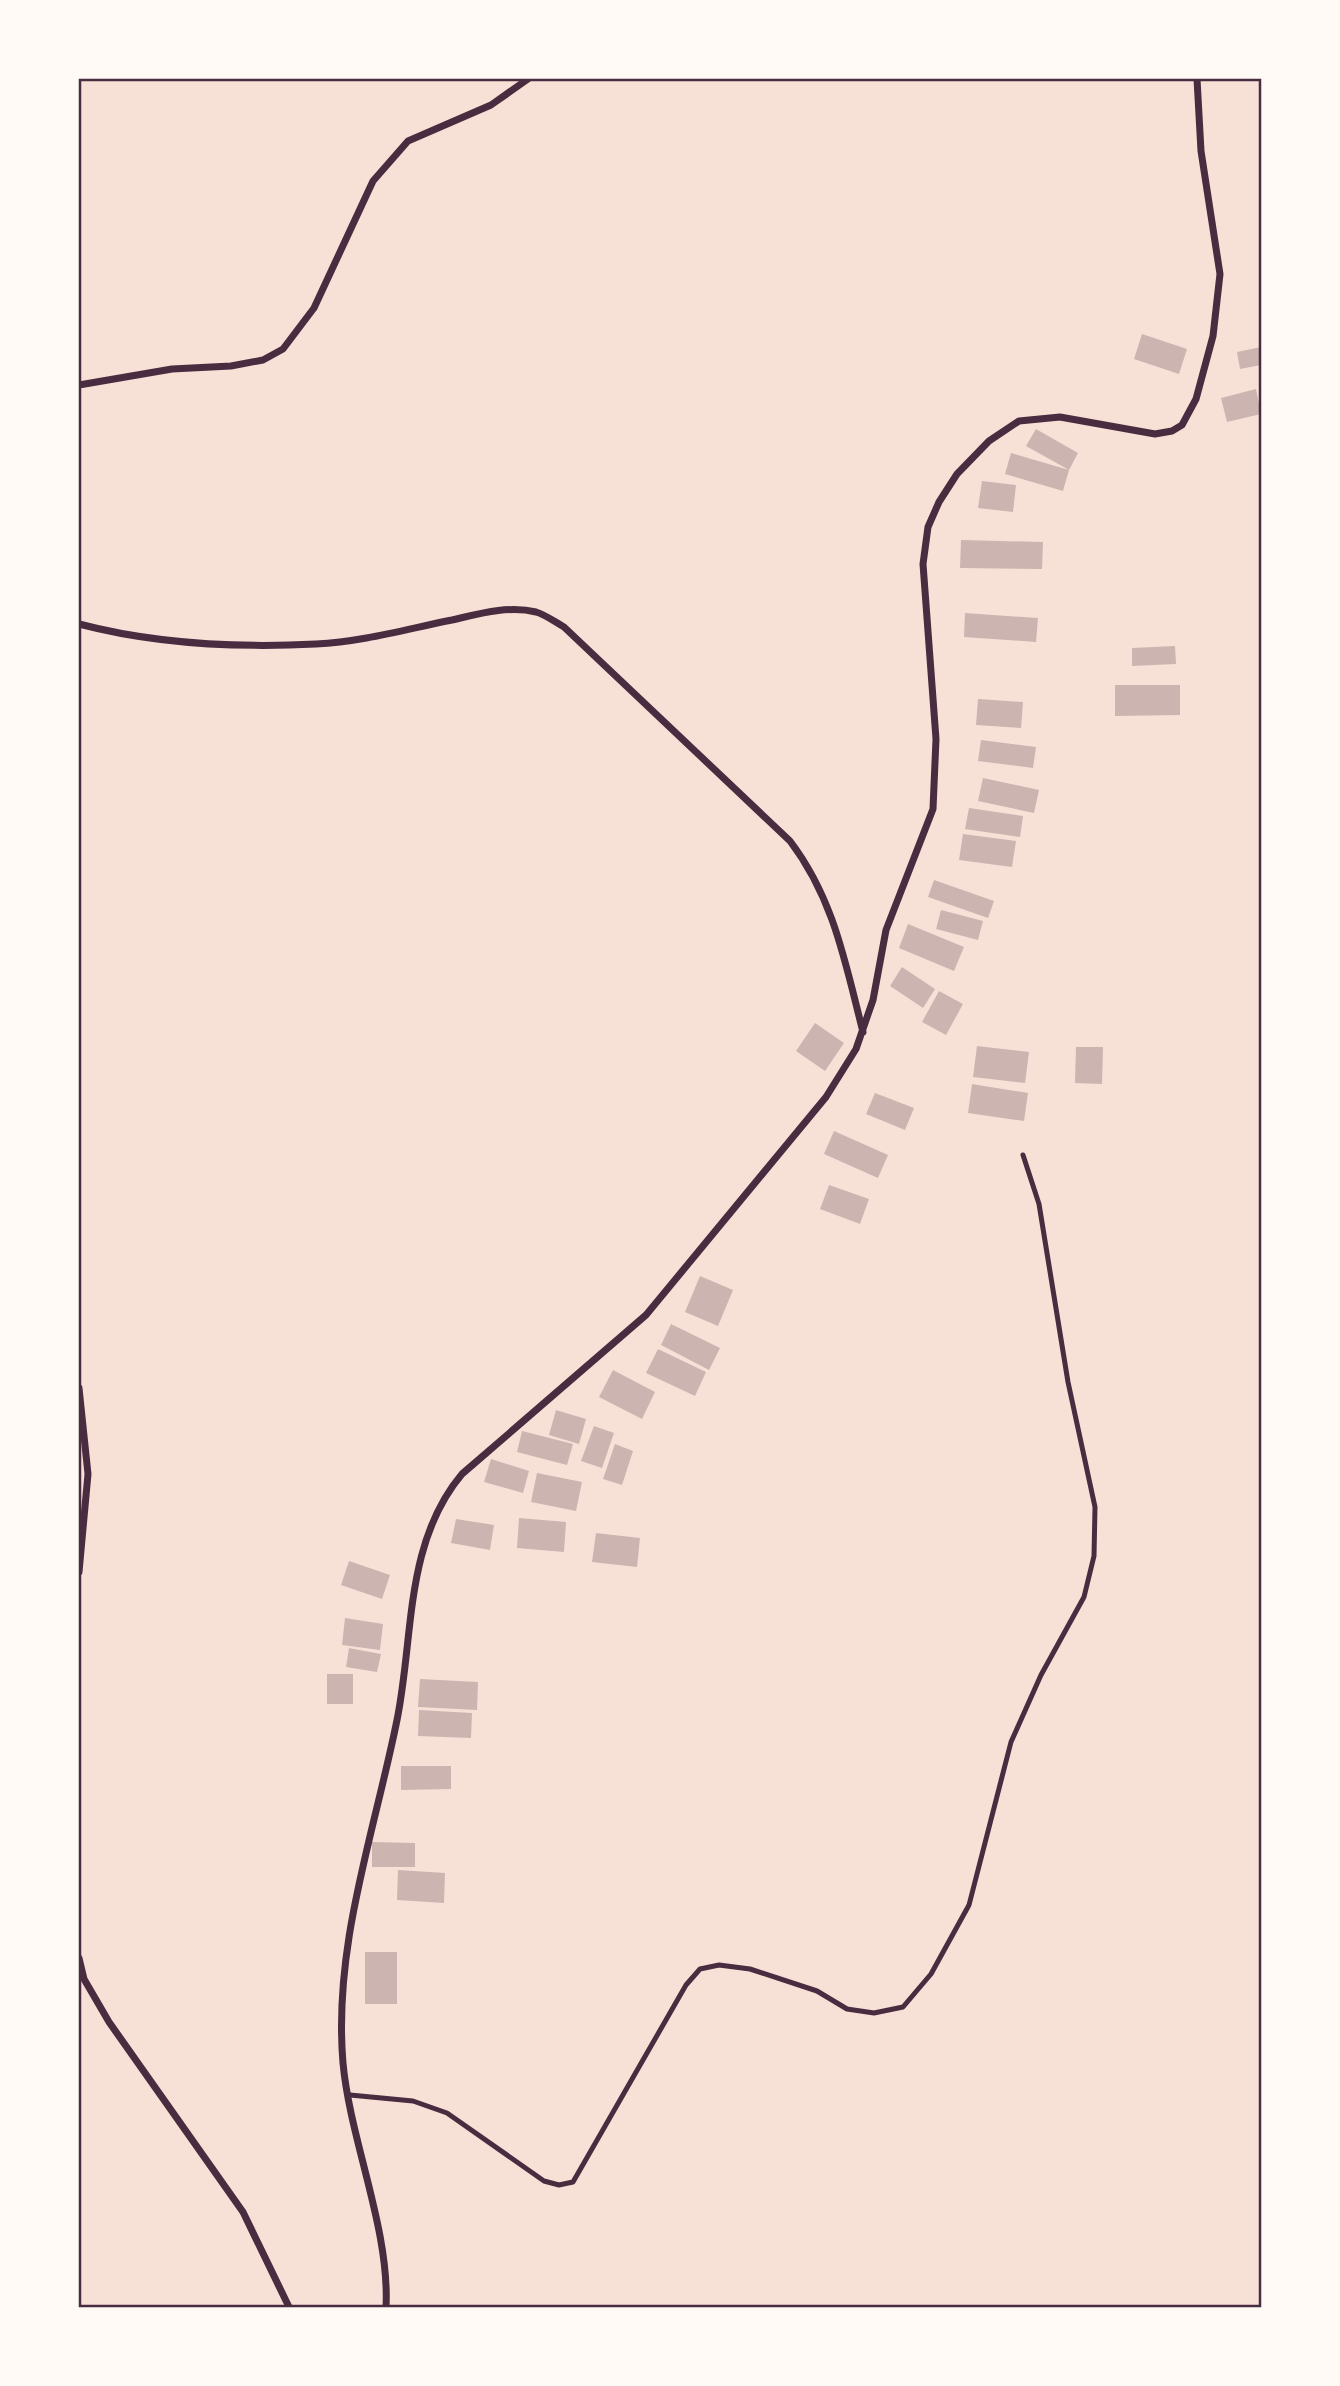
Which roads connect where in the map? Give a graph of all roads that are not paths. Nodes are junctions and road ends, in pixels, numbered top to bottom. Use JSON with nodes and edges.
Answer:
{"nodes":[{"id":1,"x":528,"y":79,"type":"edge"},
{"id":2,"x":1197,"y":79,"type":"edge"},
{"id":3,"x":79,"y":384,"type":"edge"},
{"id":4,"x":79,"y":624,"type":"edge"},
{"id":5,"x":863,"y":1033,"type":"junction"},
{"id":6,"x":1023,"y":1155,"type":"dead end"},
{"id":7,"x":79,"y":1388,"type":"edge"},
{"id":8,"x":80,"y":1414,"type":"edge"},
{"id":9,"x":79,"y":1572,"type":"edge"},
{"id":10,"x":79,"y":1958,"type":"edge"},
{"id":11,"x":350,"y":2095,"type":"junction"},
{"id":12,"x":289,"y":2307,"type":"edge"},
{"id":13,"x":386,"y":2307,"type":"edge"}],
"edges":[{"from":1,"to":3,"type":"street"},
{"from":2,"to":5,"type":"street"},
{"from":4,"to":5,"type":"street"},
{"from":5,"to":11,"type":"street"},
{"from":6,"to":11,"type":"lane"},
{"from":7,"to":8,"type":"street"},
{"from":8,"to":9,"type":"street"},
{"from":10,"to":12,"type":"street"},
{"from":11,"to":13,"type":"street"}]}
